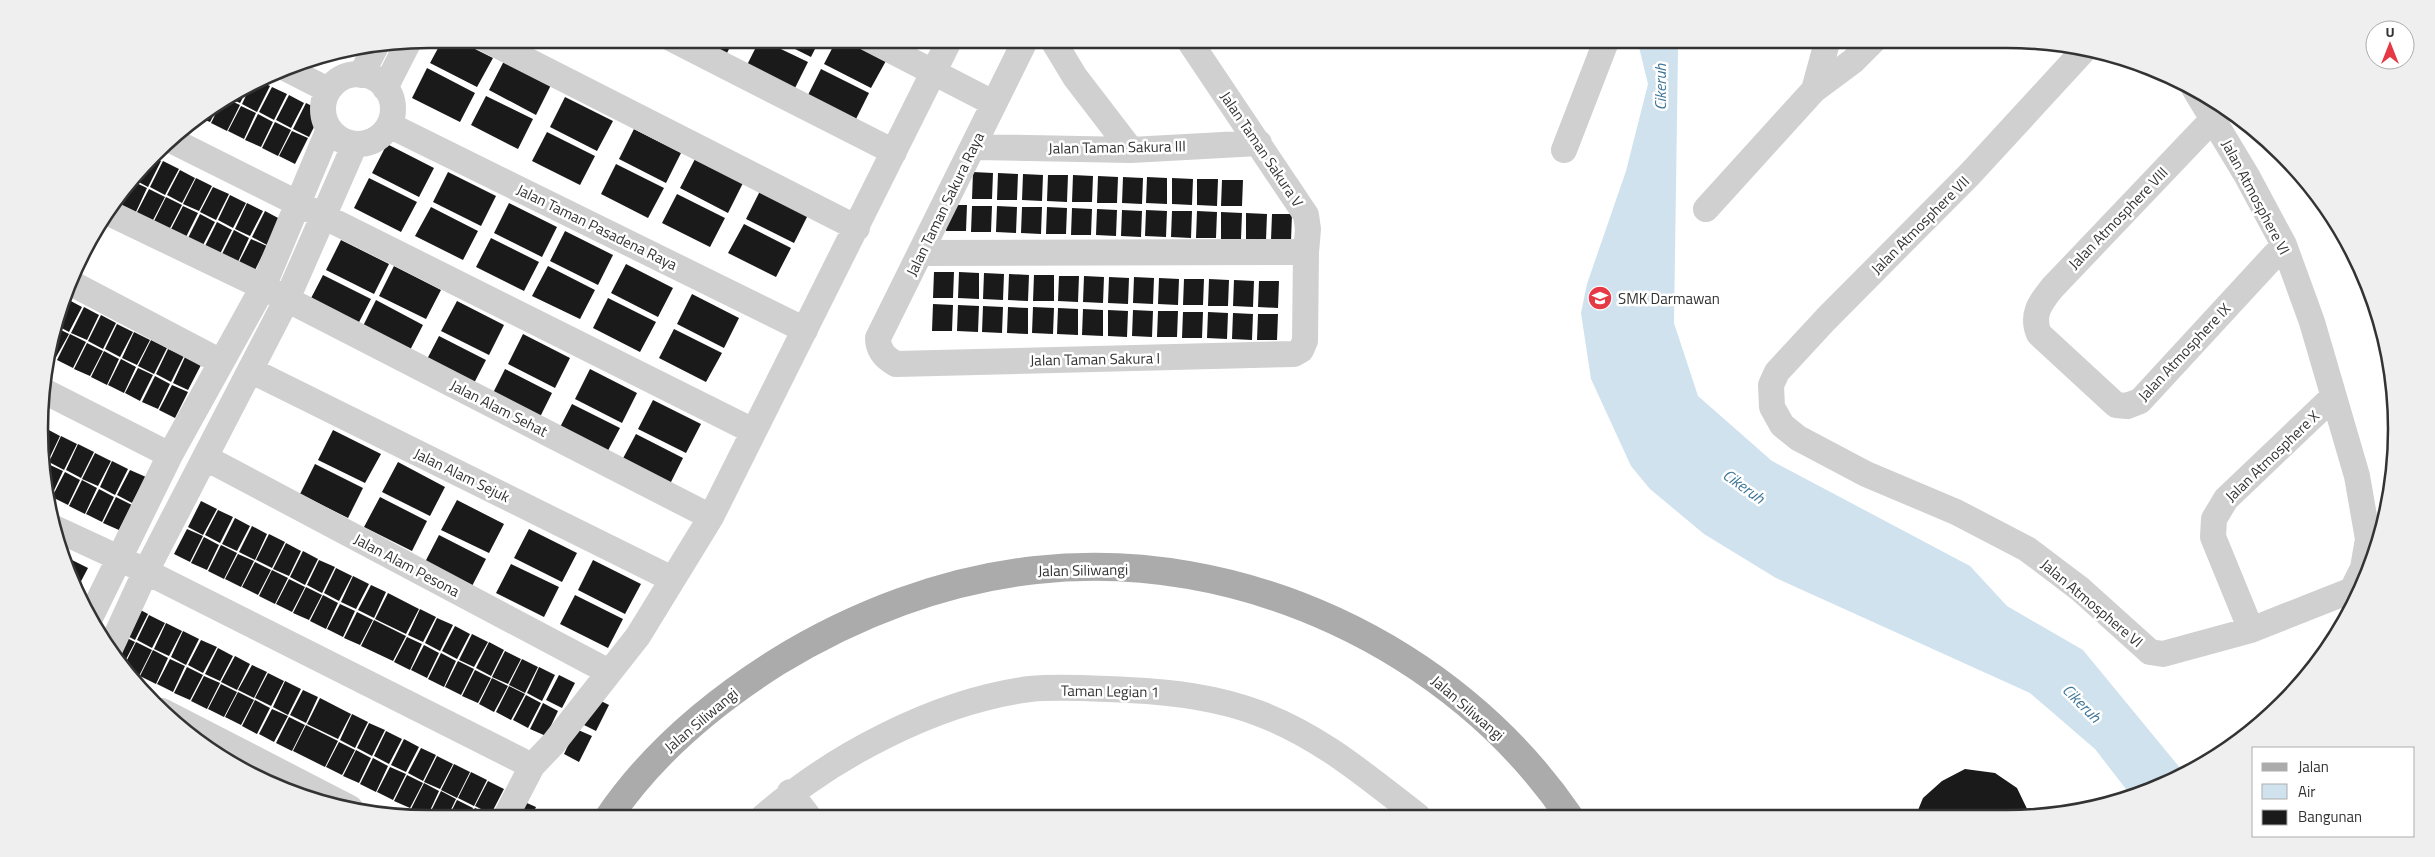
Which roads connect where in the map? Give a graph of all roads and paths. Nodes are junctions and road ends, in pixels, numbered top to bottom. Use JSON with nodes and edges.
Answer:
{"nodes":[{"id":1,"x":406,"y":48,"type":"edge"},
{"id":2,"x":503,"y":48,"type":"edge"},
{"id":3,"x":690,"y":48,"type":"edge"},
{"id":4,"x":887,"y":48,"type":"edge"},
{"id":5,"x":946,"y":48,"type":"edge"},
{"id":6,"x":1021,"y":48,"type":"edge"},
{"id":7,"x":1058,"y":48,"type":"edge"},
{"id":8,"x":1194,"y":48,"type":"edge"},
{"id":9,"x":1603,"y":48,"type":"edge"},
{"id":10,"x":1826,"y":48,"type":"edge"},
{"id":11,"x":1838,"y":48,"type":"edge"},
{"id":12,"x":1866,"y":48,"type":"edge"},
{"id":13,"x":373,"y":52,"type":"edge"},
{"id":14,"x":2081,"y":55,"type":"edge"},
{"id":15,"x":1852,"y":62,"type":"junction"},
{"id":16,"x":934,"y":72,"type":"junction"},
{"id":17,"x":294,"y":73,"type":"edge"},
{"id":18,"x":361,"y":75,"type":"junction"},
{"id":19,"x":386,"y":88,"type":"junction"},
{"id":20,"x":328,"y":90,"type":"junction"},
{"id":21,"x":1814,"y":90,"type":"junction"},
{"id":22,"x":993,"y":103,"type":"junction"},
{"id":23,"x":2203,"y":103,"type":"edge"},
{"id":24,"x":2213,"y":119,"type":"junction"},
{"id":25,"x":389,"y":125,"type":"junction"},
{"id":26,"x":329,"y":129,"type":"junction"},
{"id":27,"x":176,"y":143,"type":"edge"},
{"id":28,"x":1259,"y":143,"type":"junction"},
{"id":29,"x":355,"y":144,"type":"junction"},
{"id":30,"x":974,"y":147,"type":"junction"},
{"id":31,"x":1131,"y":150,"type":"junction"},
{"id":32,"x":1564,"y":150,"type":"dead end"},
{"id":33,"x":894,"y":152,"type":"junction"},
{"id":34,"x":297,"y":204,"type":"junction"},
{"id":35,"x":1706,"y":209,"type":"dead end"},
{"id":36,"x":113,"y":215,"type":"edge"},
{"id":37,"x":323,"y":218,"type":"junction"},
{"id":38,"x":857,"y":228,"type":"junction"},
{"id":39,"x":2284,"y":246,"type":"junction"},
{"id":40,"x":1306,"y":252,"type":"junction"},
{"id":41,"x":922,"y":253,"type":"junction"},
{"id":42,"x":76,"y":286,"type":"edge"},
{"id":43,"x":263,"y":287,"type":"junction"},
{"id":44,"x":287,"y":299,"type":"junction"},
{"id":45,"x":2035,"y":325,"type":"joint"},
{"id":46,"x":805,"y":330,"type":"junction"},
{"id":47,"x":1294,"y":354,"type":"joint"},
{"id":48,"x":221,"y":362,"type":"junction"},
{"id":49,"x":896,"y":364,"type":"joint"},
{"id":50,"x":252,"y":371,"type":"junction"},
{"id":51,"x":49,"y":394,"type":"edge"},
{"id":52,"x":2333,"y":397,"type":"junction"},
{"id":53,"x":1772,"y":407,"type":"joint"},
{"id":54,"x":753,"y":431,"type":"junction"},
{"id":55,"x":170,"y":455,"type":"junction"},
{"id":56,"x":206,"y":458,"type":"junction"},
{"id":57,"x":711,"y":517,"type":"junction"},
{"id":58,"x":61,"y":531,"type":"edge"},
{"id":59,"x":2367,"y":551,"type":"edge"},
{"id":60,"x":119,"y":558,"type":"junction"},
{"id":61,"x":145,"y":573,"type":"junction"},
{"id":62,"x":672,"y":579,"type":"junction"},
{"id":63,"x":2351,"y":590,"type":"edge"},
{"id":64,"x":94,"y":610,"type":"edge"},
{"id":65,"x":2251,"y":630,"type":"junction"},
{"id":66,"x":113,"y":642,"type":"edge"},
{"id":67,"x":609,"y":672,"type":"junction"},
{"id":68,"x":193,"y":728,"type":"edge"},
{"id":69,"x":532,"y":766,"type":"junction"},
{"id":70,"x":790,"y":792,"type":"junction"},
{"id":71,"x":326,"y":796,"type":"edge"},
{"id":72,"x":509,"y":810,"type":"edge"},
{"id":73,"x":613,"y":810,"type":"edge"},
{"id":74,"x":771,"y":810,"type":"edge"},
{"id":75,"x":803,"y":810,"type":"edge"},
{"id":76,"x":1410,"y":810,"type":"edge"},
{"id":77,"x":1566,"y":810,"type":"edge"}],
"edges":[{"from":1,"to":19,"type":"street"},
{"from":2,"to":38,"type":"street"},
{"from":3,"to":33,"type":"street"},
{"from":4,"to":16,"type":"street"},
{"from":5,"to":16,"type":"street"},
{"from":6,"to":22,"type":"street","name":"Jalan Taman Sakura Raya"},
{"from":7,"to":31,"type":"street"},
{"from":8,"to":28,"type":"street","name":"Jalan Taman Sakura V"},
{"from":9,"to":32,"type":"street"},
{"from":10,"to":21,"type":"street"},
{"from":11,"to":15,"type":"street"},
{"from":12,"to":15,"type":"street"},
{"from":13,"to":18,"type":"street"},
{"from":14,"to":53,"type":"street","name":"Jalan Atmosphere VII"},
{"from":15,"to":21,"type":"street"},
{"from":16,"to":22,"type":"street"},
{"from":16,"to":33,"type":"street"},
{"from":17,"to":20,"type":"street"},
{"from":18,"to":19,"type":"street"},
{"from":18,"to":20,"type":"street"},
{"from":19,"to":25,"type":"street"},
{"from":20,"to":26,"type":"street"},
{"from":21,"to":35,"type":"street"},
{"from":22,"to":30,"type":"street","name":"Jalan Taman Sakura Raya"},
{"from":23,"to":24,"type":"street","name":"Jalan Atmosphere VI"},
{"from":24,"to":39,"type":"street","name":"Jalan Atmosphere VI"},
{"from":24,"to":45,"type":"street","name":"Jalan Atmosphere VIII"},
{"from":25,"to":29,"type":"street"},
{"from":25,"to":46,"type":"street","name":"Jalan Taman Pasadena Raya"},
{"from":26,"to":29,"type":"street"},
{"from":26,"to":34,"type":"street"},
{"from":27,"to":34,"type":"street"},
{"from":28,"to":31,"type":"street","name":"Jalan Taman Sakura III"},
{"from":28,"to":40,"type":"street","name":"Jalan Taman Sakura V"},
{"from":29,"to":37,"type":"street"},
{"from":30,"to":31,"type":"street","name":"Jalan Taman Sakura III"},
{"from":30,"to":41,"type":"street","name":"Jalan Taman Sakura Raya"},
{"from":33,"to":38,"type":"street"},
{"from":34,"to":37,"type":"street"},
{"from":34,"to":43,"type":"street"},
{"from":36,"to":43,"type":"street","name":"Jalan Alam Sehat"},
{"from":37,"to":44,"type":"street"},
{"from":37,"to":54,"type":"street"},
{"from":38,"to":46,"type":"street"},
{"from":39,"to":45,"type":"street","name":"Jalan Atmosphere IX"},
{"from":39,"to":52,"type":"street","name":"Jalan Atmosphere VI"},
{"from":40,"to":41,"type":"street"},
{"from":40,"to":47,"type":"street","name":"Jalan Taman Sakura V"},
{"from":41,"to":49,"type":"street","name":"Jalan Taman Sakura Raya"},
{"from":42,"to":48,"type":"street"},
{"from":43,"to":44,"type":"street","name":"Jalan Alam Sehat"},
{"from":43,"to":48,"type":"street"},
{"from":44,"to":50,"type":"street"},
{"from":44,"to":57,"type":"street","name":"Jalan Alam Sehat"},
{"from":46,"to":54,"type":"street"},
{"from":47,"to":49,"type":"street","name":"Jalan Taman Sakura I"},
{"from":48,"to":55,"type":"street"},
{"from":50,"to":56,"type":"street"},
{"from":50,"to":62,"type":"street","name":"Jalan Alam Sejuk"},
{"from":51,"to":55,"type":"street"},
{"from":52,"to":59,"type":"street","name":"Jalan Atmosphere VI"},
{"from":52,"to":65,"type":"street","name":"Jalan Atmosphere X"},
{"from":53,"to":65,"type":"street","name":"Jalan Atmosphere VI"},
{"from":54,"to":57,"type":"street"},
{"from":55,"to":60,"type":"street"},
{"from":56,"to":61,"type":"street"},
{"from":56,"to":67,"type":"street","name":"Jalan Alam Pesona"},
{"from":57,"to":62,"type":"street"},
{"from":58,"to":60,"type":"street"},
{"from":60,"to":61,"type":"street"},
{"from":60,"to":64,"type":"street"},
{"from":61,"to":66,"type":"street"},
{"from":61,"to":69,"type":"street"},
{"from":62,"to":67,"type":"street"},
{"from":63,"to":65,"type":"street","name":"Jalan Atmosphere VI"},
{"from":67,"to":69,"type":"street"},
{"from":68,"to":71,"type":"street"},
{"from":69,"to":72,"type":"street"},
{"from":70,"to":74,"type":"street","name":"Taman Legian 1"},
{"from":70,"to":75,"type":"street"},
{"from":70,"to":76,"type":"street","name":"Taman Legian 1"},
{"from":73,"to":77,"type":"main road","name":"Jalan Siliwangi"}]}
